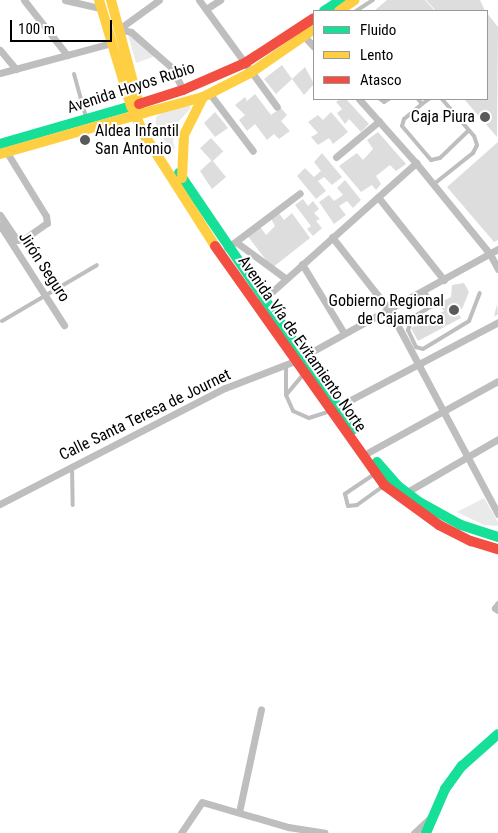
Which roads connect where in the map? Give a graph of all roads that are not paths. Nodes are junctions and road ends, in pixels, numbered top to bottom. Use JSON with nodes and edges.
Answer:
{"nodes":[{"id":1,"x":24,"y":0,"type":"edge"},
{"id":2,"x":65,"y":0,"type":"edge"},
{"id":3,"x":111,"y":0,"type":"edge"},
{"id":4,"x":159,"y":0,"type":"edge"},
{"id":5,"x":199,"y":0,"type":"edge"},
{"id":6,"x":220,"y":0,"type":"edge"},
{"id":7,"x":355,"y":0,"type":"edge"},
{"id":8,"x":373,"y":0,"type":"edge"},
{"id":9,"x":100,"y":4,"type":"edge"},
{"id":10,"x":343,"y":7,"type":"edge"},
{"id":11,"x":206,"y":9,"type":"junction"},
{"id":12,"x":329,"y":10,"type":"edge"},
{"id":13,"x":358,"y":10,"type":"edge"},
{"id":14,"x":313,"y":19,"type":"edge"},
{"id":15,"x":119,"y":29,"type":"junction"},
{"id":16,"x":313,"y":29,"type":"edge"},
{"id":17,"x":301,"y":32,"type":"junction"},
{"id":18,"x":112,"y":43,"type":"junction"},
{"id":19,"x":313,"y":46,"type":"edge"},
{"id":20,"x":0,"y":50,"type":"edge"},
{"id":21,"x":66,"y":55,"type":"junction"},
{"id":22,"x":248,"y":67,"type":"junction"},
{"id":23,"x":16,"y":69,"type":"junction"},
{"id":24,"x":0,"y":73,"type":"edge"},
{"id":25,"x":74,"y":74,"type":"dead end"},
{"id":26,"x":183,"y":90,"type":"junction"},
{"id":27,"x":206,"y":95,"type":"junction"},
{"id":28,"x":360,"y":100,"type":"edge"},
{"id":29,"x":419,"y":100,"type":"edge"},
{"id":30,"x":428,"y":100,"type":"edge"},
{"id":31,"x":443,"y":100,"type":"edge"},
{"id":32,"x":422,"y":104,"type":"junction"},
{"id":33,"x":277,"y":107,"type":"dead end"},
{"id":34,"x":137,"y":109,"type":"junction"},
{"id":35,"x":86,"y":119,"type":"junction"},
{"id":36,"x":378,"y":121,"type":"junction"},
{"id":37,"x":469,"y":130,"type":"junction"},
{"id":38,"x":2,"y":148,"type":"edge"},
{"id":39,"x":253,"y":151,"type":"dead end"},
{"id":40,"x":336,"y":157,"type":"dead end"},
{"id":41,"x":416,"y":163,"type":"junction"},
{"id":42,"x":182,"y":178,"type":"junction"},
{"id":43,"x":434,"y":185,"type":"junction"},
{"id":44,"x":300,"y":193,"type":"dead end"},
{"id":45,"x":378,"y":197,"type":"junction"},
{"id":46,"x":0,"y":215,"type":"edge"},
{"id":47,"x":0,"y":225,"type":"edge"},
{"id":48,"x":332,"y":236,"type":"junction"},
{"id":49,"x":233,"y":244,"type":"junction"},
{"id":50,"x":498,"y":249,"type":"edge"},
{"id":51,"x":220,"y":253,"type":"junction"},
{"id":52,"x":490,"y":254,"type":"junction"},
{"id":53,"x":302,"y":264,"type":"junction"},
{"id":54,"x":97,"y":265,"type":"dead end"},
{"id":55,"x":498,"y":269,"type":"edge"},
{"id":56,"x":285,"y":278,"type":"junction"},
{"id":57,"x":444,"y":280,"type":"junction"},
{"id":58,"x":425,"y":291,"type":"junction"},
{"id":59,"x":45,"y":293,"type":"junction"},
{"id":60,"x":480,"y":293,"type":"dead end"},
{"id":61,"x":265,"y":298,"type":"junction"},
{"id":62,"x":390,"y":311,"type":"junction"},
{"id":63,"x":2,"y":321,"type":"dead end"},
{"id":64,"x":498,"y":322,"type":"edge"},
{"id":65,"x":64,"y":325,"type":"dead end"},
{"id":66,"x":344,"y":332,"type":"junction"},
{"id":67,"x":295,"y":361,"type":"junction"},
{"id":68,"x":418,"y":364,"type":"junction"},
{"id":69,"x":304,"y":374,"type":"junction"},
{"id":70,"x":498,"y":382,"type":"edge"},
{"id":71,"x":286,"y":395,"type":"junction"},
{"id":72,"x":335,"y":408,"type":"junction"},
{"id":73,"x":444,"y":411,"type":"junction"},
{"id":74,"x":498,"y":439,"type":"edge"},
{"id":75,"x":369,"y":452,"type":"junction"},
{"id":76,"x":468,"y":455,"type":"junction"},
{"id":77,"x":72,"y":466,"type":"junction"},
{"id":78,"x":375,"y":473,"type":"junction"},
{"id":79,"x":384,"y":485,"type":"junction"},
{"id":80,"x":406,"y":492,"type":"junction"},
{"id":81,"x":496,"y":500,"type":"edge"},
{"id":82,"x":0,"y":504,"type":"edge"},
{"id":83,"x":73,"y":505,"type":"dead end"},
{"id":84,"x":498,"y":514,"type":"edge"},
{"id":85,"x":498,"y":537,"type":"edge"},
{"id":86,"x":498,"y":549,"type":"edge"},
{"id":87,"x":498,"y":604,"type":"edge"},
{"id":88,"x":498,"y":610,"type":"edge"},
{"id":89,"x":261,"y":709,"type":"dead end"},
{"id":90,"x":498,"y":734,"type":"edge"},
{"id":91,"x":239,"y":812,"type":"junction"},
{"id":92,"x":434,"y":815,"type":"junction"},
{"id":93,"x":181,"y":833,"type":"edge"},
{"id":94,"x":325,"y":833,"type":"edge"},
{"id":95,"x":414,"y":833,"type":"edge"},
{"id":96,"x":426,"y":833,"type":"edge"}],
"edges":[{"from":1,"to":21,"type":"street"},
{"from":2,"to":9,"type":"street"},
{"from":3,"to":15,"type":"main road"},
{"from":4,"to":15,"type":"street"},
{"from":5,"to":11,"type":"street"},
{"from":6,"to":11,"type":"street"},
{"from":7,"to":10,"type":"main road"},
{"from":8,"to":13,"type":"lane"},
{"from":9,"to":18,"type":"main road"},
{"from":10,"to":12,"type":"main road"},
{"from":11,"to":22,"type":"street"},
{"from":14,"to":17,"type":"main road"},
{"from":15,"to":26,"type":"street"},
{"from":15,"to":34,"type":"main road"},
{"from":16,"to":17,"type":"main road"},
{"from":17,"to":19,"type":"street"},
{"from":17,"to":22,"type":"main road"},
{"from":18,"to":21,"type":"street"},
{"from":18,"to":34,"type":"main road"},
{"from":20,"to":23,"type":"street"},
{"from":21,"to":23,"type":"street"},
{"from":22,"to":26,"type":"main road","name":"Avenida Hoyos Rubio"},
{"from":22,"to":27,"type":"main road","name":"Avenida Hoyos Rubio"},
{"from":22,"to":33,"type":"street"},
{"from":23,"to":24,"type":"street"},
{"from":25,"to":35,"type":"lane"},
{"from":26,"to":34,"type":"main road","name":"Avenida Hoyos Rubio"},
{"from":27,"to":34,"type":"main road","name":"Avenida Hoyos Rubio"},
{"from":27,"to":39,"type":"street"},
{"from":27,"to":42,"type":"main road"},
{"from":28,"to":36,"type":"street"},
{"from":29,"to":32,"type":"lane"},
{"from":30,"to":32,"type":"lane"},
{"from":31,"to":37,"type":"lane"},
{"from":32,"to":37,"type":"lane"},
{"from":34,"to":35,"type":"main road","name":"Avenida Hoyos Rubio"},
{"from":34,"to":38,"type":"main road","name":"Avenida Hoyos Rubio"},
{"from":34,"to":42,"type":"main road","name":"Avenida Vía de Evitamiento Norte"},
{"from":34,"to":51,"type":"main road","name":"Avenida Vía de Evitamiento Norte"},
{"from":35,"to":38,"type":"main road","name":"Avenida Hoyos Rubio"},
{"from":36,"to":40,"type":"street"},
{"from":36,"to":41,"type":"street"},
{"from":37,"to":43,"type":"lane"},
{"from":38,"to":46,"type":"street"},
{"from":41,"to":43,"type":"street"},
{"from":41,"to":45,"type":"street"},
{"from":42,"to":49,"type":"main road","name":"Avenida Vía de Evitamiento Norte"},
{"from":43,"to":52,"type":"street"},
{"from":44,"to":49,"type":"street"},
{"from":45,"to":48,"type":"street"},
{"from":45,"to":57,"type":"street"},
{"from":47,"to":59,"type":"street","name":"Jirón Seguro"},
{"from":48,"to":53,"type":"street"},
{"from":48,"to":62,"type":"street"},
{"from":49,"to":51,"type":"street"},
{"from":49,"to":56,"type":"street"},
{"from":49,"to":61,"type":"main road","name":"Avenida Vía de Evitamiento Norte"},
{"from":50,"to":52,"type":"street","name":"Calle Santa Teresa de Journet"},
{"from":51,"to":67,"type":"main road","name":"Avenida Vía de Evitamiento Norte"},
{"from":52,"to":55,"type":"street"},
{"from":52,"to":57,"type":"street","name":"Calle Santa Teresa de Journet"},
{"from":53,"to":56,"type":"street"},
{"from":53,"to":66,"type":"street"},
{"from":54,"to":59,"type":"lane"},
{"from":56,"to":61,"type":"street"},
{"from":57,"to":58,"type":"street","name":"Calle Santa Teresa de Journet"},
{"from":58,"to":60,"type":"lane"},
{"from":58,"to":62,"type":"street","name":"Calle Santa Teresa de Journet"},
{"from":59,"to":63,"type":"lane"},
{"from":59,"to":65,"type":"street","name":"Jirón Seguro"},
{"from":61,"to":67,"type":"main road","name":"Avenida Vía de Evitamiento Norte"},
{"from":62,"to":66,"type":"street","name":"Calle Santa Teresa de Journet"},
{"from":62,"to":68,"type":"street"},
{"from":64,"to":68,"type":"street"},
{"from":66,"to":67,"type":"street","name":"Calle Santa Teresa de Journet"},
{"from":67,"to":69,"type":"main road","name":"Avenida Vía de Evitamiento Norte"},
{"from":67,"to":71,"type":"lane"},
{"from":67,"to":72,"type":"main road","name":"Avenida Vía de Evitamiento Norte"},
{"from":67,"to":77,"type":"street","name":"Calle Santa Teresa de Journet"},
{"from":68,"to":72,"type":"street"},
{"from":68,"to":73,"type":"street"},
{"from":69,"to":71,"type":"lane"},
{"from":69,"to":72,"type":"main road","name":"Avenida Vía de Evitamiento Norte"},
{"from":70,"to":73,"type":"street"},
{"from":71,"to":72,"type":"lane"},
{"from":72,"to":75,"type":"main road","name":"Avenida Vía de Evitamiento Norte"},
{"from":72,"to":78,"type":"main road","name":"Avenida Vía de Evitamiento Norte"},
{"from":73,"to":75,"type":"street"},
{"from":73,"to":76,"type":"street"},
{"from":74,"to":76,"type":"street"},
{"from":75,"to":80,"type":"main road","name":"Avenida Vía de Evitamiento Norte"},
{"from":76,"to":80,"type":"street"},
{"from":76,"to":81,"type":"street"},
{"from":77,"to":82,"type":"street","name":"Calle Santa Teresa de Journet"},
{"from":77,"to":83,"type":"lane"},
{"from":78,"to":79,"type":"main road","name":"Avenida Vía de Evitamiento Norte"},
{"from":78,"to":79,"type":"lane"},
{"from":79,"to":86,"type":"main road","name":"Avenida Vía de Evitamiento Norte"},
{"from":80,"to":85,"type":"main road","name":"Avenida Vía de Evitamiento Norte"},
{"from":81,"to":84,"type":"street"},
{"from":87,"to":88,"type":"street"},
{"from":89,"to":91,"type":"street"},
{"from":90,"to":92,"type":"main road"},
{"from":91,"to":93,"type":"street"},
{"from":91,"to":94,"type":"street"},
{"from":92,"to":95,"type":"street"},
{"from":92,"to":96,"type":"main road"}]}
